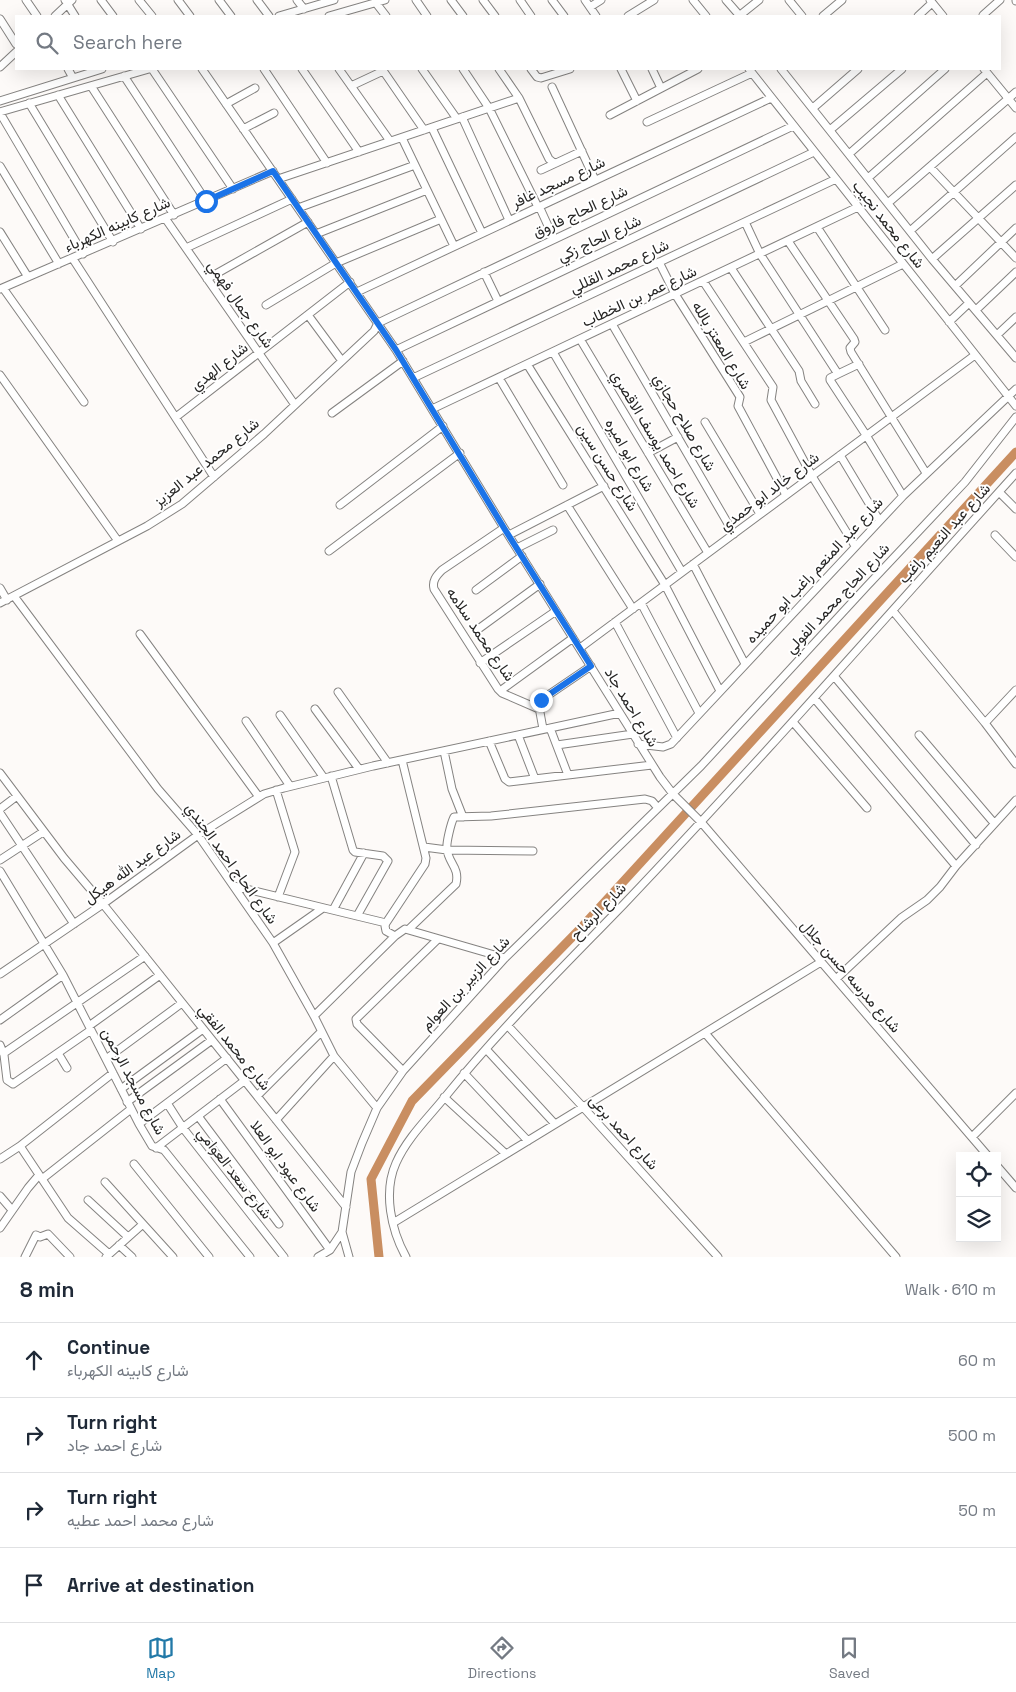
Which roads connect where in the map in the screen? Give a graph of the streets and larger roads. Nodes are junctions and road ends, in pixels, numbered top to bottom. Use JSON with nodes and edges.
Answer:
{"nodes":[{"id":1,"x":26,"y":0,"type":"edge"},
{"id":2,"x":101,"y":0,"type":"edge"},
{"id":3,"x":139,"y":0,"type":"edge"},
{"id":4,"x":178,"y":0,"type":"edge"},
{"id":5,"x":219,"y":0,"type":"edge"},
{"id":6,"x":257,"y":0,"type":"edge"},
{"id":7,"x":297,"y":0,"type":"edge"},
{"id":8,"x":334,"y":0,"type":"edge"},
{"id":9,"x":385,"y":0,"type":"edge"},
{"id":10,"x":416,"y":0,"type":"edge"},
{"id":11,"x":451,"y":0,"type":"edge"},
{"id":12,"x":483,"y":0,"type":"edge"},
{"id":13,"x":520,"y":0,"type":"edge"},
{"id":14,"x":552,"y":0,"type":"edge"},
{"id":15,"x":585,"y":0,"type":"edge"},
{"id":16,"x":601,"y":0,"type":"edge"},
{"id":17,"x":654,"y":0,"type":"edge"},
{"id":18,"x":693,"y":0,"type":"edge"},
{"id":19,"x":726,"y":0,"type":"edge"},
{"id":20,"x":759,"y":0,"type":"edge"},
{"id":21,"x":790,"y":0,"type":"edge"},
{"id":22,"x":1000,"y":0,"type":"edge"},
{"id":23,"x":68,"y":1,"type":"edge"},
{"id":24,"x":837,"y":2,"type":"edge"},
{"id":25,"x":931,"y":2,"type":"edge"},
{"id":26,"x":376,"y":3,"type":"junction"},
{"id":27,"x":590,"y":7,"type":"junction"},
{"id":28,"x":304,"y":9,"type":"junction"},
{"id":29,"x":345,"y":14,"type":"edge"},
{"id":30,"x":35,"y":15,"type":"edge"},
{"id":31,"x":56,"y":15,"type":"edge"},
{"id":32,"x":75,"y":15,"type":"edge"},
{"id":33,"x":112,"y":15,"type":"edge"},
{"id":34,"x":151,"y":15,"type":"edge"},
{"id":35,"x":189,"y":15,"type":"edge"},
{"id":36,"x":230,"y":15,"type":"edge"},
{"id":37,"x":268,"y":15,"type":"edge"},
{"id":38,"x":283,"y":15,"type":"edge"},
{"id":39,"x":385,"y":15,"type":"edge"},
{"id":40,"x":426,"y":15,"type":"edge"},
{"id":41,"x":462,"y":15,"type":"edge"},
{"id":42,"x":493,"y":15,"type":"edge"},
{"id":43,"x":530,"y":15,"type":"edge"},
{"id":44,"x":563,"y":15,"type":"edge"},
{"id":45,"x":595,"y":15,"type":"edge"},
{"id":46,"x":630,"y":15,"type":"edge"},
{"id":47,"x":705,"y":15,"type":"edge"},
{"id":48,"x":739,"y":15,"type":"edge"},
{"id":49,"x":741,"y":15,"type":"edge"},
{"id":50,"x":801,"y":15,"type":"edge"},
{"id":51,"x":824,"y":15,"type":"edge"},
{"id":52,"x":919,"y":15,"type":"edge"},
{"id":53,"x":941,"y":15,"type":"edge"},
{"id":54,"x":983,"y":15,"type":"dead end"},
{"id":55,"x":0,"y":20,"type":"edge"},
{"id":56,"x":15,"y":42,"type":"edge"},
{"id":57,"x":15,"y":53,"type":"edge"},
{"id":58,"x":0,"y":66,"type":"edge"},
{"id":59,"x":69,"y":70,"type":"edge"},
{"id":60,"x":99,"y":70,"type":"edge"},
{"id":61,"x":146,"y":70,"type":"edge"},
{"id":62,"x":151,"y":70,"type":"edge"},
{"id":63,"x":203,"y":70,"type":"edge"},
{"id":64,"x":265,"y":70,"type":"edge"},
{"id":65,"x":303,"y":70,"type":"edge"},
{"id":66,"x":340,"y":70,"type":"edge"},
{"id":67,"x":383,"y":70,"type":"edge"},
{"id":68,"x":423,"y":70,"type":"edge"},
{"id":69,"x":464,"y":70,"type":"edge"},
{"id":70,"x":500,"y":70,"type":"edge"},
{"id":71,"x":532,"y":70,"type":"edge"},
{"id":72,"x":565,"y":70,"type":"edge"},
{"id":73,"x":622,"y":70,"type":"edge"},
{"id":74,"x":652,"y":70,"type":"edge"},
{"id":75,"x":696,"y":70,"type":"edge"},
{"id":76,"x":783,"y":70,"type":"edge"},
{"id":77,"x":857,"y":70,"type":"edge"},
{"id":78,"x":901,"y":70,"type":"edge"},
{"id":79,"x":944,"y":70,"type":"edge"},
{"id":80,"x":750,"y":71,"type":"edge"},
{"id":81,"x":986,"y":71,"type":"edge"},
{"id":82,"x":124,"y":76,"type":"junction"},
{"id":83,"x":73,"y":78,"type":"junction"},
{"id":84,"x":91,"y":86,"type":"junction"},
{"id":85,"x":351,"y":86,"type":"junction"},
{"id":86,"x":255,"y":88,"type":"dead end"},
{"id":87,"x":552,"y":88,"type":"dead end"},
{"id":88,"x":661,"y":88,"type":"junction"},
{"id":89,"x":1016,"y":92,"type":"edge"},
{"id":90,"x":58,"y":95,"type":"junction"},
{"id":91,"x":519,"y":98,"type":"junction"},
{"id":92,"x":771,"y":98,"type":"junction"},
{"id":93,"x":1008,"y":98,"type":"junction"},
{"id":94,"x":0,"y":101,"type":"edge"},
{"id":95,"x":637,"y":101,"type":"junction"},
{"id":96,"x":29,"y":103,"type":"junction"},
{"id":97,"x":226,"y":104,"type":"junction"},
{"id":98,"x":490,"y":108,"type":"junction"},
{"id":99,"x":813,"y":108,"type":"junction"},
{"id":100,"x":1016,"y":108,"type":"edge"},
{"id":101,"x":0,"y":113,"type":"edge"},
{"id":102,"x":274,"y":113,"type":"dead end"},
{"id":103,"x":610,"y":115,"type":"dead end"},
{"id":104,"x":459,"y":118,"type":"junction"},
{"id":105,"x":647,"y":122,"type":"dead end"},
{"id":106,"x":793,"y":126,"type":"junction"},
{"id":107,"x":243,"y":129,"type":"junction"},
{"id":108,"x":428,"y":129,"type":"junction"},
{"id":109,"x":830,"y":130,"type":"junction"},
{"id":110,"x":1016,"y":137,"type":"edge"},
{"id":111,"x":402,"y":138,"type":"junction"},
{"id":112,"x":390,"y":142,"type":"junction"},
{"id":113,"x":582,"y":151,"type":"junction"},
{"id":114,"x":359,"y":152,"type":"junction"},
{"id":115,"x":814,"y":152,"type":"junction"},
{"id":116,"x":849,"y":154,"type":"junction"},
{"id":117,"x":327,"y":162,"type":"junction"},
{"id":118,"x":554,"y":163,"type":"junction"},
{"id":119,"x":415,"y":165,"type":"junction"},
{"id":120,"x":0,"y":166,"type":"edge"},
{"id":121,"x":930,"y":166,"type":"junction"},
{"id":122,"x":541,"y":170,"type":"dead end"},
{"id":123,"x":273,"y":171,"type":"junction"},
{"id":124,"x":868,"y":178,"type":"junction"},
{"id":125,"x":278,"y":179,"type":"junction"},
{"id":126,"x":836,"y":179,"type":"junction"},
{"id":127,"x":595,"y":180,"type":"junction"},
{"id":128,"x":1016,"y":185,"type":"edge"},
{"id":129,"x":233,"y":189,"type":"junction"},
{"id":130,"x":427,"y":190,"type":"junction"},
{"id":131,"x":953,"y":192,"type":"junction"},
{"id":132,"x":292,"y":200,"type":"junction"},
{"id":133,"x":206,"y":201,"type":"junction"},
{"id":134,"x":888,"y":203,"type":"junction"},
{"id":135,"x":539,"y":207,"type":"junction"},
{"id":136,"x":858,"y":207,"type":"junction"},
{"id":137,"x":298,"y":208,"type":"junction"},
{"id":138,"x":174,"y":215,"type":"junction"},
{"id":139,"x":165,"y":218,"type":"junction"},
{"id":140,"x":441,"y":219,"type":"junction"},
{"id":141,"x":978,"y":219,"type":"junction"},
{"id":142,"x":509,"y":220,"type":"junction"},
{"id":143,"x":308,"y":222,"type":"junction"},
{"id":144,"x":745,"y":222,"type":"junction"},
{"id":145,"x":817,"y":227,"type":"junction"},
{"id":146,"x":1016,"y":228,"type":"edge"},
{"id":147,"x":141,"y":229,"type":"junction"},
{"id":148,"x":910,"y":231,"type":"junction"},
{"id":149,"x":0,"y":232,"type":"edge"},
{"id":150,"x":482,"y":233,"type":"junction"},
{"id":151,"x":316,"y":234,"type":"junction"},
{"id":152,"x":554,"y":239,"type":"junction"},
{"id":153,"x":788,"y":240,"type":"junction"},
{"id":154,"x":113,"y":242,"type":"junction"},
{"id":155,"x":1001,"y":242,"type":"junction"},
{"id":156,"x":454,"y":246,"type":"junction"},
{"id":157,"x":186,"y":248,"type":"junction"},
{"id":158,"x":83,"y":254,"type":"junction"},
{"id":159,"x":760,"y":254,"type":"junction"},
{"id":160,"x":1016,"y":258,"type":"edge"},
{"id":161,"x":73,"y":259,"type":"junction"},
{"id":162,"x":932,"y":259,"type":"junction"},
{"id":163,"x":659,"y":262,"type":"junction"},
{"id":164,"x":336,"y":263,"type":"junction"},
{"id":165,"x":59,"y":264,"type":"junction"},
{"id":166,"x":903,"y":264,"type":"junction"},
{"id":167,"x":731,"y":268,"type":"junction"},
{"id":168,"x":484,"y":272,"type":"junction"},
{"id":169,"x":1016,"y":272,"type":"edge"},
{"id":170,"x":28,"y":278,"type":"junction"},
{"id":171,"x":207,"y":279,"type":"junction"},
{"id":172,"x":703,"y":281,"type":"junction"},
{"id":173,"x":350,"y":282,"type":"junction"},
{"id":174,"x":955,"y":286,"type":"junction"},
{"id":175,"x":857,"y":287,"type":"junction"},
{"id":176,"x":2,"y":288,"type":"edge"},
{"id":177,"x":357,"y":292,"type":"junction"},
{"id":178,"x":675,"y":294,"type":"junction"},
{"id":179,"x":828,"y":301,"type":"junction"},
{"id":180,"x":498,"y":302,"type":"junction"},
{"id":181,"x":970,"y":303,"type":"junction"},
{"id":182,"x":266,"y":306,"type":"dead end"},
{"id":183,"x":976,"y":310,"type":"junction"},
{"id":184,"x":308,"y":315,"type":"junction"},
{"id":185,"x":799,"y":315,"type":"junction"},
{"id":186,"x":1016,"y":317,"type":"edge"},
{"id":187,"x":949,"y":322,"type":"junction"},
{"id":188,"x":378,"y":323,"type":"junction"},
{"id":189,"x":612,"y":324,"type":"junction"},
{"id":190,"x":770,"y":329,"type":"junction"},
{"id":191,"x":885,"y":330,"type":"dead end"},
{"id":192,"x":997,"y":335,"type":"junction"},
{"id":193,"x":580,"y":339,"type":"junction"},
{"id":194,"x":744,"y":342,"type":"junction"},
{"id":195,"x":396,"y":350,"type":"junction"},
{"id":196,"x":553,"y":352,"type":"junction"},
{"id":197,"x":259,"y":353,"type":"junction"},
{"id":198,"x":975,"y":355,"type":"junction"},
{"id":199,"x":1016,"y":358,"type":"edge"},
{"id":200,"x":342,"y":361,"type":"junction"},
{"id":201,"x":403,"y":361,"type":"junction"},
{"id":202,"x":527,"y":364,"type":"junction"},
{"id":203,"x":859,"y":364,"type":"junction"},
{"id":204,"x":838,"y":374,"type":"junction"},
{"id":205,"x":0,"y":375,"type":"edge"},
{"id":206,"x":413,"y":378,"type":"junction"},
{"id":207,"x":499,"y":378,"type":"junction"},
{"id":208,"x":1016,"y":389,"type":"edge"},
{"id":209,"x":1007,"y":396,"type":"junction"},
{"id":210,"x":84,"y":402,"type":"dead end"},
{"id":211,"x":815,"y":404,"type":"dead end"},
{"id":212,"x":295,"y":405,"type":"junction"},
{"id":213,"x":1016,"y":406,"type":"edge"},
{"id":214,"x":432,"y":409,"type":"junction"},
{"id":215,"x":332,"y":413,"type":"dead end"},
{"id":216,"x":176,"y":417,"type":"junction"},
{"id":217,"x":891,"y":417,"type":"junction"},
{"id":218,"x":1016,"y":418,"type":"edge"},
{"id":219,"x":706,"y":422,"type":"dead end"},
{"id":220,"x":443,"y":426,"type":"junction"},
{"id":221,"x":866,"y":435,"type":"junction"},
{"id":222,"x":678,"y":437,"type":"junction"},
{"id":223,"x":460,"y":453,"type":"junction"},
{"id":224,"x":648,"y":453,"type":"junction"},
{"id":225,"x":840,"y":455,"type":"junction"},
{"id":226,"x":926,"y":473,"type":"junction"},
{"id":227,"x":1016,"y":473,"type":"edge"},
{"id":228,"x":812,"y":476,"type":"junction"},
{"id":229,"x":214,"y":477,"type":"junction"},
{"id":230,"x":564,"y":485,"type":"dead end"},
{"id":231,"x":604,"y":486,"type":"junction"},
{"id":232,"x":999,"y":492,"type":"junction"},
{"id":233,"x":786,"y":495,"type":"junction"},
{"id":234,"x":902,"y":496,"type":"junction"},
{"id":235,"x":340,"y":505,"type":"dead end"},
{"id":236,"x":568,"y":505,"type":"junction"},
{"id":237,"x":1016,"y":509,"type":"edge"},
{"id":238,"x":760,"y":514,"type":"junction"},
{"id":239,"x":879,"y":520,"type":"junction"},
{"id":240,"x":504,"y":528,"type":"junction"},
{"id":241,"x":553,"y":530,"type":"dead end"},
{"id":242,"x":734,"y":534,"type":"junction"},
{"id":243,"x":509,"y":535,"type":"junction"},
{"id":244,"x":995,"y":535,"type":"dead end"},
{"id":245,"x":118,"y":541,"type":"junction"},
{"id":246,"x":855,"y":546,"type":"junction"},
{"id":247,"x":517,"y":548,"type":"junction"},
{"id":248,"x":329,"y":551,"type":"dead end"},
{"id":249,"x":708,"y":553,"type":"junction"},
{"id":250,"x":522,"y":556,"type":"junction"},
{"id":251,"x":1016,"y":557,"type":"edge"},
{"id":252,"x":693,"y":564,"type":"junction"},
{"id":253,"x":682,"y":572,"type":"junction"},
{"id":254,"x":540,"y":584,"type":"junction"},
{"id":255,"x":665,"y":585,"type":"junction"},
{"id":256,"x":0,"y":588,"type":"edge"},
{"id":257,"x":476,"y":590,"type":"dead end"},
{"id":258,"x":7,"y":600,"type":"edge"},
{"id":259,"x":641,"y":603,"type":"junction"},
{"id":260,"x":633,"y":609,"type":"junction"},
{"id":261,"x":556,"y":611,"type":"junction"},
{"id":262,"x":893,"y":611,"type":"junction"},
{"id":263,"x":615,"y":622,"type":"junction"},
{"id":264,"x":477,"y":630,"type":"dead end"},
{"id":265,"x":140,"y":634,"type":"dead end"},
{"id":266,"x":573,"y":638,"type":"junction"},
{"id":267,"x":580,"y":648,"type":"junction"},
{"id":268,"x":480,"y":663,"type":"junction"},
{"id":269,"x":745,"y":664,"type":"junction"},
{"id":270,"x":591,"y":666,"type":"junction"},
{"id":271,"x":834,"y":676,"type":"junction"},
{"id":272,"x":1016,"y":690,"type":"edge"},
{"id":273,"x":500,"y":691,"type":"junction"},
{"id":274,"x":720,"y":691,"type":"junction"},
{"id":275,"x":338,"y":692,"type":"dead end"},
{"id":276,"x":814,"y":698,"type":"junction"},
{"id":277,"x":315,"y":709,"type":"dead end"},
{"id":278,"x":539,"y":709,"type":"junction"},
{"id":279,"x":620,"y":713,"type":"junction"},
{"id":280,"x":699,"y":713,"type":"junction"},
{"id":281,"x":280,"y":715,"type":"dead end"},
{"id":282,"x":246,"y":721,"type":"dead end"},
{"id":283,"x":793,"y":722,"type":"junction"},
{"id":284,"x":985,"y":723,"type":"junction"},
{"id":285,"x":547,"y":728,"type":"junction"},
{"id":286,"x":633,"y":734,"type":"junction"},
{"id":287,"x":518,"y":735,"type":"junction"},
{"id":288,"x":919,"y":735,"type":"dead end"},
{"id":289,"x":676,"y":738,"type":"junction"},
{"id":290,"x":490,"y":741,"type":"junction"},
{"id":291,"x":638,"y":744,"type":"junction"},
{"id":292,"x":557,"y":745,"type":"junction"},
{"id":293,"x":444,"y":751,"type":"junction"},
{"id":294,"x":402,"y":760,"type":"junction"},
{"id":295,"x":388,"y":762,"type":"junction"},
{"id":296,"x":1016,"y":764,"type":"edge"},
{"id":297,"x":652,"y":765,"type":"junction"},
{"id":298,"x":359,"y":769,"type":"junction"},
{"id":299,"x":0,"y":773,"type":"edge"},
{"id":300,"x":568,"y":775,"type":"junction"},
{"id":301,"x":328,"y":777,"type":"junction"},
{"id":302,"x":535,"y":779,"type":"junction"},
{"id":303,"x":290,"y":786,"type":"junction"},
{"id":304,"x":276,"y":790,"type":"junction"},
{"id":305,"x":673,"y":794,"type":"junction"},
{"id":306,"x":17,"y":796,"type":"junction"},
{"id":307,"x":259,"y":797,"type":"junction"},
{"id":308,"x":1016,"y":800,"type":"edge"},
{"id":309,"x":658,"y":808,"type":"junction"},
{"id":310,"x":867,"y":808,"type":"dead end"},
{"id":311,"x":0,"y":809,"type":"edge"},
{"id":312,"x":0,"y":814,"type":"edge"},
{"id":313,"x":693,"y":814,"type":"joint"},
{"id":314,"x":463,"y":817,"type":"junction"},
{"id":315,"x":701,"y":822,"type":"junction"},
{"id":316,"x":994,"y":824,"type":"junction"},
{"id":317,"x":43,"y":832,"type":"junction"},
{"id":318,"x":198,"y":835,"type":"junction"},
{"id":319,"x":976,"y":845,"type":"junction"},
{"id":320,"x":21,"y":847,"type":"junction"},
{"id":321,"x":424,"y":848,"type":"junction"},
{"id":322,"x":447,"y":850,"type":"junction"},
{"id":323,"x":533,"y":851,"type":"dead end"},
{"id":324,"x":364,"y":852,"type":"junction"},
{"id":325,"x":0,"y":860,"type":"edge"},
{"id":326,"x":956,"y":866,"type":"junction"},
{"id":327,"x":0,"y":871,"type":"edge"},
{"id":328,"x":234,"y":886,"type":"junction"},
{"id":329,"x":278,"y":897,"type":"junction"},
{"id":330,"x":103,"y":904,"type":"junction"},
{"id":331,"x":323,"y":908,"type":"junction"},
{"id":332,"x":333,"y":910,"type":"junction"},
{"id":333,"x":358,"y":916,"type":"junction"},
{"id":334,"x":386,"y":923,"type":"junction"},
{"id":335,"x":74,"y":924,"type":"junction"},
{"id":336,"x":409,"y":929,"type":"junction"},
{"id":337,"x":395,"y":936,"type":"junction"},
{"id":338,"x":438,"y":939,"type":"junction"},
{"id":339,"x":45,"y":943,"type":"junction"},
{"id":340,"x":273,"y":943,"type":"junction"},
{"id":341,"x":145,"y":956,"type":"junction"},
{"id":342,"x":505,"y":958,"type":"junction"},
{"id":343,"x":821,"y":962,"type":"junction"},
{"id":344,"x":0,"y":974,"type":"edge"},
{"id":345,"x":63,"y":975,"type":"junction"},
{"id":346,"x":160,"y":975,"type":"junction"},
{"id":347,"x":836,"y":979,"type":"junction"},
{"id":348,"x":77,"y":1003,"type":"junction"},
{"id":349,"x":182,"y":1003,"type":"junction"},
{"id":350,"x":314,"y":1016,"type":"junction"},
{"id":351,"x":0,"y":1020,"type":"edge"},
{"id":352,"x":508,"y":1026,"type":"junction"},
{"id":353,"x":90,"y":1028,"type":"junction"},
{"id":354,"x":203,"y":1029,"type":"junction"},
{"id":355,"x":321,"y":1032,"type":"junction"},
{"id":356,"x":705,"y":1033,"type":"junction"},
{"id":357,"x":212,"y":1040,"type":"junction"},
{"id":358,"x":0,"y":1045,"type":"edge"},
{"id":359,"x":486,"y":1049,"type":"junction"},
{"id":360,"x":58,"y":1053,"type":"junction"},
{"id":361,"x":4,"y":1054,"type":"junction"},
{"id":362,"x":334,"y":1056,"type":"junction"},
{"id":363,"x":226,"y":1058,"type":"junction"},
{"id":364,"x":106,"y":1059,"type":"junction"},
{"id":365,"x":67,"y":1068,"type":"dead end"},
{"id":366,"x":403,"y":1071,"type":"junction"},
{"id":367,"x":113,"y":1073,"type":"junction"},
{"id":368,"x":464,"y":1073,"type":"junction"},
{"id":369,"x":244,"y":1081,"type":"junction"},
{"id":370,"x":121,"y":1089,"type":"junction"},
{"id":371,"x":1016,"y":1093,"type":"edge"},
{"id":372,"x":257,"y":1096,"type":"junction"},
{"id":373,"x":444,"y":1097,"type":"junction"},
{"id":374,"x":220,"y":1099,"type":"junction"},
{"id":375,"x":166,"y":1104,"type":"junction"},
{"id":376,"x":129,"y":1106,"type":"junction"},
{"id":377,"x":583,"y":1107,"type":"junction"},
{"id":378,"x":377,"y":1108,"type":"junction"},
{"id":379,"x":198,"y":1116,"type":"junction"},
{"id":380,"x":276,"y":1120,"type":"junction"},
{"id":381,"x":139,"y":1124,"type":"junction"},
{"id":382,"x":555,"y":1124,"type":"junction"},
{"id":383,"x":182,"y":1128,"type":"junction"},
{"id":384,"x":972,"y":1137,"type":"junction"},
{"id":385,"x":528,"y":1140,"type":"junction"},
{"id":386,"x":20,"y":1146,"type":"junction"},
{"id":387,"x":156,"y":1148,"type":"junction"},
{"id":388,"x":985,"y":1152,"type":"edge"},
{"id":389,"x":506,"y":1154,"type":"junction"},
{"id":390,"x":0,"y":1159,"type":"edge"},
{"id":391,"x":134,"y":1164,"type":"dead end"},
{"id":392,"x":1001,"y":1171,"type":"edge"},
{"id":393,"x":40,"y":1177,"type":"junction"},
{"id":394,"x":105,"y":1182,"type":"dead end"},
{"id":395,"x":1016,"y":1188,"type":"edge"},
{"id":396,"x":0,"y":1196,"type":"edge"},
{"id":397,"x":88,"y":1200,"type":"dead end"},
{"id":398,"x":346,"y":1207,"type":"junction"},
{"id":399,"x":12,"y":1210,"type":"junction"},
{"id":400,"x":393,"y":1223,"type":"junction"},
{"id":401,"x":143,"y":1224,"type":"junction"},
{"id":402,"x":279,"y":1224,"type":"dead end"},
{"id":403,"x":0,"y":1228,"type":"edge"},
{"id":404,"x":342,"y":1232,"type":"junction"},
{"id":405,"x":128,"y":1237,"type":"junction"},
{"id":406,"x":119,"y":1245,"type":"junction"},
{"id":407,"x":330,"y":1250,"type":"junction"},
{"id":408,"x":108,"y":1256,"type":"edge"},
{"id":409,"x":25,"y":1257,"type":"edge"},
{"id":410,"x":70,"y":1257,"type":"edge"},
{"id":411,"x":132,"y":1257,"type":"edge"},
{"id":412,"x":173,"y":1257,"type":"edge"},
{"id":413,"x":209,"y":1257,"type":"edge"},
{"id":414,"x":250,"y":1257,"type":"edge"},
{"id":415,"x":284,"y":1257,"type":"edge"},
{"id":416,"x":318,"y":1257,"type":"edge"},
{"id":417,"x":350,"y":1257,"type":"edge"},
{"id":418,"x":406,"y":1257,"type":"edge"},
{"id":419,"x":718,"y":1257,"type":"edge"},
{"id":420,"x":896,"y":1257,"type":"edge"}],
"edges":[{"from":1,"to":30,"type":"street"},
{"from":2,"to":33,"type":"street"},
{"from":3,"to":34,"type":"street"},
{"from":4,"to":35,"type":"street"},
{"from":5,"to":36,"type":"street"},
{"from":6,"to":37,"type":"street"},
{"from":7,"to":28,"type":"street"},
{"from":8,"to":28,"type":"street"},
{"from":9,"to":26,"type":"street"},
{"from":10,"to":40,"type":"street"},
{"from":11,"to":41,"type":"street"},
{"from":12,"to":42,"type":"street"},
{"from":13,"to":43,"type":"street"},
{"from":14,"to":44,"type":"street"},
{"from":15,"to":27,"type":"street"},
{"from":16,"to":27,"type":"street"},
{"from":17,"to":46,"type":"street"},
{"from":18,"to":47,"type":"street"},
{"from":19,"to":48,"type":"street"},
{"from":20,"to":49,"type":"street"},
{"from":21,"to":50,"type":"street"},
{"from":22,"to":54,"type":"street"},
{"from":23,"to":31,"type":"street"},
{"from":23,"to":32,"type":"street"},
{"from":24,"to":51,"type":"street"},
{"from":25,"to":52,"type":"street"},
{"from":25,"to":53,"type":"street"},
{"from":26,"to":29,"type":"street"},
{"from":26,"to":39,"type":"street"},
{"from":27,"to":45,"type":"street"},
{"from":28,"to":38,"type":"street"},
{"from":55,"to":56,"type":"street"},
{"from":57,"to":58,"type":"street"},
{"from":59,"to":83,"type":"street"},
{"from":60,"to":83,"type":"street"},
{"from":61,"to":82,"type":"street"},
{"from":62,"to":129,"type":"street"},
{"from":63,"to":97,"type":"street","name":"شارع احمد جاد"},
{"from":64,"to":117,"type":"street"},
{"from":65,"to":114,"type":"street"},
{"from":66,"to":85,"type":"street"},
{"from":67,"to":85,"type":"street"},
{"from":67,"to":108,"type":"street"},
{"from":68,"to":104,"type":"street"},
{"from":69,"to":98,"type":"street"},
{"from":70,"to":91,"type":"street"},
{"from":71,"to":72,"type":"street"},
{"from":73,"to":95,"type":"street"},
{"from":74,"to":88,"type":"street"},
{"from":75,"to":88,"type":"street"},
{"from":76,"to":99,"type":"street","name":"شارع محمد نجيب"},
{"from":77,"to":99,"type":"street"},
{"from":78,"to":109,"type":"street"},
{"from":79,"to":116,"type":"street"},
{"from":80,"to":92,"type":"street","name":"شارع محمد نجيب"},
{"from":80,"to":105,"type":"street"},
{"from":81,"to":93,"type":"street"},
{"from":81,"to":124,"type":"street"},
{"from":82,"to":84,"type":"street"},
{"from":82,"to":133,"type":"street"},
{"from":83,"to":94,"type":"street"},
{"from":84,"to":90,"type":"street"},
{"from":84,"to":138,"type":"street"},
{"from":85,"to":112,"type":"street"},
{"from":86,"to":97,"type":"street"},
{"from":87,"to":113,"type":"street"},
{"from":88,"to":95,"type":"street"},
{"from":89,"to":93,"type":"street"},
{"from":90,"to":96,"type":"street"},
{"from":90,"to":147,"type":"street"},
{"from":91,"to":98,"type":"street"},
{"from":91,"to":118,"type":"street"},
{"from":92,"to":106,"type":"street","name":"شارع محمد نجيب"},
{"from":92,"to":127,"type":"street","name":"شارع مسجد غافر"},
{"from":93,"to":100,"type":"street"},
{"from":93,"to":121,"type":"street"},
{"from":95,"to":103,"type":"street"},
{"from":96,"to":101,"type":"street"},
{"from":96,"to":154,"type":"street"},
{"from":97,"to":107,"type":"street","name":"شارع احمد جاد"},
{"from":98,"to":104,"type":"street"},
{"from":98,"to":135,"type":"street"},
{"from":99,"to":109,"type":"street","name":"شارع محمد نجيب"},
{"from":101,"to":158,"type":"street"},
{"from":102,"to":107,"type":"street"},
{"from":104,"to":108,"type":"street"},
{"from":104,"to":142,"type":"street"},
{"from":106,"to":115,"type":"street","name":"شارع محمد نجيب"},
{"from":106,"to":152,"type":"street","name":"شارع الحاج فاروق"},
{"from":107,"to":123,"type":"street","name":"شارع احمد جاد"},
{"from":108,"to":111,"type":"street"},
{"from":108,"to":150,"type":"street"},
{"from":109,"to":116,"type":"street","name":"شارع محمد نجيب"},
{"from":110,"to":131,"type":"street"},
{"from":111,"to":112,"type":"street"},
{"from":111,"to":119,"type":"street"},
{"from":112,"to":114,"type":"street"},
{"from":113,"to":118,"type":"street"},
{"from":113,"to":127,"type":"street"},
{"from":114,"to":117,"type":"street"},
{"from":115,"to":126,"type":"street","name":"شارع محمد نجيب"},
{"from":115,"to":180,"type":"street","name":"شارع الحاج زكي"},
{"from":116,"to":124,"type":"street","name":"شارع محمد نجيب"},
{"from":117,"to":125,"type":"street"},
{"from":118,"to":122,"type":"street"},
{"from":119,"to":130,"type":"street"},
{"from":119,"to":137,"type":"street"},
{"from":120,"to":165,"type":"street"},
{"from":121,"to":131,"type":"street"},
{"from":121,"to":134,"type":"street"},
{"from":123,"to":125,"type":"street","name":"شارع احمد جاد"},
{"from":123,"to":129,"type":"street","name":"شارع كابينه الكهرباء"},
{"from":124,"to":134,"type":"street","name":"شارع محمد نجيب"},
{"from":125,"to":132,"type":"street","name":"شارع احمد جاد"},
{"from":126,"to":136,"type":"street","name":"شارع محمد نجيب"},
{"from":126,"to":144,"type":"street","name":"شارع محمد القللي"},
{"from":127,"to":135,"type":"street","name":"شارع مسجد غافر"},
{"from":128,"to":141,"type":"street"},
{"from":129,"to":133,"type":"street","name":"شارع كابينه الكهرباء"},
{"from":130,"to":140,"type":"street"},
{"from":130,"to":151,"type":"street"},
{"from":131,"to":141,"type":"street"},
{"from":131,"to":148,"type":"street"},
{"from":132,"to":137,"type":"street","name":"شارع احمد جاد"},
{"from":132,"to":157,"type":"street"},
{"from":133,"to":138,"type":"street","name":"شارع كابينه الكهرباء"},
{"from":134,"to":148,"type":"street","name":"شارع محمد نجيب"},
{"from":135,"to":142,"type":"street","name":"شارع مسجد غافر"},
{"from":135,"to":152,"type":"street"},
{"from":136,"to":145,"type":"street","name":"شارع عمر بن الخطاب"},
{"from":136,"to":166,"type":"street","name":"شارع محمد نجيب"},
{"from":137,"to":143,"type":"street","name":"شارع احمد جاد"},
{"from":138,"to":139,"type":"street","name":"شارع كابينه الكهرباء"},
{"from":139,"to":147,"type":"street","name":"شارع كابينه الكهرباء"},
{"from":139,"to":157,"type":"street","name":"شارع جمال فهمي"},
{"from":140,"to":156,"type":"street"},
{"from":140,"to":164,"type":"street"},
{"from":141,"to":155,"type":"street"},
{"from":141,"to":162,"type":"street"},
{"from":142,"to":150,"type":"street","name":"شارع مسجد غافر"},
{"from":143,"to":151,"type":"street","name":"شارع احمد جاد"},
{"from":143,"to":171,"type":"street"},
{"from":144,"to":159,"type":"street"},
{"from":144,"to":163,"type":"street","name":"شارع محمد القللي"},
{"from":145,"to":153,"type":"street","name":"شارع عمر بن الخطاب"},
{"from":145,"to":175,"type":"street"},
{"from":146,"to":155,"type":"street"},
{"from":147,"to":154,"type":"street","name":"شارع كابينه الكهرباء"},
{"from":148,"to":162,"type":"street","name":"شارع محمد نجيب"},
{"from":149,"to":170,"type":"street"},
{"from":150,"to":156,"type":"street","name":"شارع مسجد غافر"},
{"from":151,"to":164,"type":"street","name":"شارع احمد جاد"},
{"from":152,"to":168,"type":"street","name":"شارع الحاج فاروق"},
{"from":153,"to":159,"type":"street","name":"شارع عمر بن الخطاب"},
{"from":153,"to":179,"type":"street"},
{"from":154,"to":158,"type":"street","name":"شارع كابينه الكهرباء"},
{"from":155,"to":160,"type":"street"},
{"from":155,"to":174,"type":"street"},
{"from":156,"to":177,"type":"street","name":"شارع مسجد غافر"},
{"from":157,"to":171,"type":"street","name":"شارع جمال فهمي"},
{"from":158,"to":161,"type":"street","name":"شارع كابينه الكهرباء"},
{"from":159,"to":167,"type":"street","name":"شارع عمر بن الخطاب"},
{"from":159,"to":185,"type":"street"},
{"from":161,"to":165,"type":"street","name":"شارع كابينه الكهرباء"},
{"from":161,"to":216,"type":"street"},
{"from":162,"to":174,"type":"street","name":"شارع محمد نجيب"},
{"from":163,"to":178,"type":"street","name":"شارع المعتز بالله"},
{"from":163,"to":206,"type":"street","name":"شارع محمد القللي"},
{"from":164,"to":173,"type":"street","name":"شارع احمد جاد"},
{"from":164,"to":182,"type":"street"},
{"from":165,"to":170,"type":"street","name":"شارع كابينه الكهرباء"},
{"from":166,"to":175,"type":"street"},
{"from":166,"to":187,"type":"street","name":"شارع محمد نجيب"},
{"from":167,"to":172,"type":"street","name":"شارع عمر بن الخطاب"},
{"from":167,"to":190,"type":"street"},
{"from":168,"to":180,"type":"street"},
{"from":168,"to":188,"type":"street","name":"شارع الحاج فاروق"},
{"from":169,"to":183,"type":"street"},
{"from":170,"to":176,"type":"street","name":"شارع كابينه الكهرباء"},
{"from":171,"to":197,"type":"street","name":"شارع جمال فهمي"},
{"from":172,"to":178,"type":"street","name":"شارع عمر بن الخطاب"},
{"from":172,"to":194,"type":"street"},
{"from":173,"to":177,"type":"street","name":"شارع احمد جاد"},
{"from":173,"to":184,"type":"street","name":"شارع الهدي"},
{"from":174,"to":181,"type":"street","name":"شارع محمد نجيب"},
{"from":175,"to":179,"type":"street"},
{"from":175,"to":191,"type":"street"},
{"from":176,"to":210,"type":"street"},
{"from":177,"to":188,"type":"street","name":"شارع احمد جاد"},
{"from":178,"to":189,"type":"street","name":"شارع عمر بن الخطاب"},
{"from":178,"to":233,"type":"street","name":"شارع المعتز بالله"},
{"from":179,"to":185,"type":"street"},
{"from":179,"to":203,"type":"street"},
{"from":180,"to":195,"type":"street","name":"شارع الحاج زكي"},
{"from":181,"to":183,"type":"street","name":"شارع محمد نجيب"},
{"from":181,"to":187,"type":"street"},
{"from":183,"to":192,"type":"street","name":"شارع محمد نجيب"},
{"from":184,"to":197,"type":"street","name":"شارع الهدي"},
{"from":184,"to":200,"type":"street"},
{"from":185,"to":190,"type":"street"},
{"from":185,"to":204,"type":"street"},
{"from":186,"to":192,"type":"street"},
{"from":187,"to":198,"type":"street","name":"شارع محمد نجيب"},
{"from":188,"to":195,"type":"street","name":"شارع احمد جاد"},
{"from":188,"to":200,"type":"street","name":"شارع محمد عبد العزيز"},
{"from":189,"to":193,"type":"street","name":"شارع عمر بن الخطاب"},
{"from":189,"to":222,"type":"street","name":"شارع صلاح حجازي"},
{"from":190,"to":194,"type":"street"},
{"from":190,"to":211,"type":"street"},
{"from":192,"to":199,"type":"street","name":"شارع محمد نجيب"},
{"from":193,"to":196,"type":"street","name":"شارع عمر بن الخطاب"},
{"from":193,"to":224,"type":"street","name":"شارع احمد يوسف الاقصري"},
{"from":194,"to":228,"type":"street"},
{"from":195,"to":201,"type":"street","name":"شارع احمد جاد"},
{"from":196,"to":202,"type":"street","name":"شارع عمر بن الخطاب"},
{"from":196,"to":253,"type":"street","name":"شارع ابو اميره"},
{"from":197,"to":212,"type":"street","name":"شارع جمال فهمي"},
{"from":197,"to":216,"type":"street","name":"شارع الهدي"},
{"from":198,"to":209,"type":"street","name":"شارع محمد نجيب"},
{"from":198,"to":217,"type":"street","name":"شارع خالد ابو حمدي"},
{"from":200,"to":212,"type":"street","name":"شارع محمد عبد العزيز"},
{"from":201,"to":206,"type":"street","name":"شارع احمد جاد"},
{"from":201,"to":215,"type":"street"},
{"from":202,"to":207,"type":"street","name":"شارع عمر بن الخطاب"},
{"from":202,"to":231,"type":"street","name":"شارع حسن سين"},
{"from":203,"to":204,"type":"street"},
{"from":203,"to":217,"type":"street"},
{"from":204,"to":221,"type":"street"},
{"from":205,"to":245,"type":"street"},
{"from":206,"to":214,"type":"street","name":"شارع احمد جاد"},
{"from":207,"to":214,"type":"street","name":"شارع عمر بن الخطاب"},
{"from":207,"to":230,"type":"street"},
{"from":208,"to":209,"type":"street","name":"شارع عبد المنعم راغب ابو حميده"},
{"from":209,"to":213,"type":"street","name":"شارع محمد نجيب"},
{"from":209,"to":226,"type":"street","name":"شارع عبد المنعم راغب ابو حميده"},
{"from":212,"to":229,"type":"street","name":"شارع محمد عبد العزيز"},
{"from":214,"to":220,"type":"street","name":"شارع احمد جاد"},
{"from":216,"to":229,"type":"street"},
{"from":217,"to":221,"type":"street","name":"شارع خالد ابو حمدي"},
{"from":217,"to":226,"type":"street"},
{"from":218,"to":305,"type":"street","name":"شارع الحاج محمد الفولي"},
{"from":219,"to":238,"type":"street"},
{"from":220,"to":223,"type":"street","name":"شارع احمد جاد"},
{"from":220,"to":235,"type":"street"},
{"from":221,"to":225,"type":"street","name":"شارع خالد ابو حمدي"},
{"from":221,"to":234,"type":"street"},
{"from":222,"to":224,"type":"street"},
{"from":222,"to":242,"type":"street","name":"شارع صلاح حجازي"},
{"from":223,"to":240,"type":"street","name":"شارع احمد جاد"},
{"from":223,"to":248,"type":"street"},
{"from":224,"to":249,"type":"street","name":"شارع احمد يوسف الاقصري"},
{"from":225,"to":228,"type":"street","name":"شارع خالد ابو حمدي"},
{"from":225,"to":239,"type":"street"},
{"from":226,"to":234,"type":"street","name":"شارع عبد المنعم راغب ابو حميده"},
{"from":227,"to":232,"type":"street","name":"شارع عبد النعيم راغب"},
{"from":228,"to":233,"type":"street","name":"شارع خالد ابو حمدي"},
{"from":228,"to":246,"type":"street"},
{"from":229,"to":245,"type":"street","name":"شارع محمد عبد العزيز"},
{"from":231,"to":236,"type":"street"},
{"from":231,"to":255,"type":"street","name":"شارع حسن سين"},
{"from":232,"to":237,"type":"street"},
{"from":232,"to":262,"type":"street","name":"شارع عبد النعيم راغب"},
{"from":233,"to":238,"type":"street","name":"شارع خالد ابو حمدي"},
{"from":234,"to":239,"type":"street","name":"شارع عبد المنعم راغب ابو حميده"},
{"from":236,"to":243,"type":"street"},
{"from":236,"to":260,"type":"street"},
{"from":238,"to":242,"type":"street","name":"شارع خالد ابو حمدي"},
{"from":239,"to":246,"type":"street","name":"شارع عبد المنعم راغب ابو حميده"},
{"from":240,"to":243,"type":"street","name":"شارع احمد جاد"},
{"from":240,"to":268,"type":"street","name":"شارع محمد سلامه"},
{"from":241,"to":247,"type":"street"},
{"from":242,"to":249,"type":"street","name":"شارع خالد ابو حمدي"},
{"from":243,"to":247,"type":"street","name":"شارع احمد جاد"},
{"from":244,"to":251,"type":"street"},
{"from":245,"to":258,"type":"street","name":"شارع محمد عبد العزيز"},
{"from":246,"to":269,"type":"street","name":"شارع عبد المنعم راغب ابو حميده"},
{"from":247,"to":250,"type":"street","name":"شارع احمد جاد"},
{"from":249,"to":252,"type":"street","name":"شارع خالد ابو حمدي"},
{"from":250,"to":254,"type":"street","name":"شارع احمد جاد"},
{"from":250,"to":257,"type":"street"},
{"from":252,"to":253,"type":"street","name":"شارع خالد ابو حمدي"},
{"from":252,"to":269,"type":"street"},
{"from":253,"to":255,"type":"street","name":"شارع خالد ابو حمدي"},
{"from":254,"to":261,"type":"street","name":"شارع احمد جاد"},
{"from":254,"to":264,"type":"street"},
{"from":255,"to":259,"type":"street","name":"شارع خالد ابو حمدي"},
{"from":255,"to":274,"type":"street","name":"شارع حسن سين"},
{"from":256,"to":258,"type":"street","name":"شارع الحاج احمد الجندي"},
{"from":258,"to":318,"type":"street","name":"شارع الحاج احمد الجندي"},
{"from":259,"to":260,"type":"street","name":"شارع خالد ابو حمدي"},
{"from":259,"to":280,"type":"street"},
{"from":260,"to":263,"type":"street","name":"شارع خالد ابو حمدي"},
{"from":261,"to":266,"type":"street","name":"شارع احمد جاد"},
{"from":261,"to":268,"type":"street"},
{"from":262,"to":271,"type":"street","name":"شارع الرشاح"},
{"from":262,"to":284,"type":"street"},
{"from":263,"to":267,"type":"street","name":"شارع خالد ابو حمدي"},
{"from":263,"to":289,"type":"street"},
{"from":265,"to":307,"type":"street"},
{"from":266,"to":267,"type":"street","name":"شارع احمد جاد"},
{"from":266,"to":273,"type":"street"},
{"from":267,"to":270,"type":"street","name":"شارع احمد جاد"},
{"from":268,"to":273,"type":"street","name":"شارع محمد سلامه"},
{"from":269,"to":274,"type":"street","name":"شارع عبد المنعم راغب ابو حميده"},
{"from":270,"to":278,"type":"street"},
{"from":270,"to":279,"type":"street","name":"شارع احمد جاد"},
{"from":271,"to":276,"type":"street","name":"شارع الرشاح"},
{"from":271,"to":319,"type":"street"},
{"from":272,"to":284,"type":"street"},
{"from":273,"to":278,"type":"street","name":"شارع محمد سلامه"},
{"from":274,"to":280,"type":"street","name":"شارع عبد المنعم راغب ابو حميده"},
{"from":275,"to":295,"type":"street"},
{"from":276,"to":283,"type":"street","name":"شارع الرشاح"},
{"from":276,"to":326,"type":"street"},
{"from":277,"to":298,"type":"street"},
{"from":278,"to":285,"type":"street"},
{"from":279,"to":285,"type":"street","name":"شارع عبد الله هيكل"},
{"from":279,"to":286,"type":"street","name":"شارع احمد جاد"},
{"from":280,"to":289,"type":"street","name":"شارع عبد المنعم راغب ابو حميده"},
{"from":281,"to":301,"type":"street"},
{"from":282,"to":303,"type":"street"},
{"from":283,"to":310,"type":"street"},
{"from":283,"to":315,"type":"street","name":"شارع الرشاح"},
{"from":284,"to":296,"type":"street"},
{"from":285,"to":287,"type":"street","name":"شارع عبد الله هيكل"},
{"from":285,"to":292,"type":"street"},
{"from":286,"to":291,"type":"street","name":"شارع احمد جاد"},
{"from":286,"to":292,"type":"street"},
{"from":287,"to":290,"type":"street","name":"شارع عبد الله هيكل"},
{"from":287,"to":302,"type":"street"},
{"from":288,"to":316,"type":"street"},
{"from":289,"to":291,"type":"street","name":"شارع عبد المنعم راغب ابو حميده"},
{"from":290,"to":293,"type":"street","name":"شارع عبد الله هيكل"},
{"from":290,"to":302,"type":"street"},
{"from":291,"to":297,"type":"street","name":"شارع احمد جاد"},
{"from":292,"to":300,"type":"street"},
{"from":293,"to":294,"type":"street","name":"شارع عبد الله هيكل"},
{"from":293,"to":314,"type":"street"},
{"from":294,"to":295,"type":"street","name":"شارع عبد الله هيكل"},
{"from":294,"to":321,"type":"street"},
{"from":295,"to":298,"type":"street","name":"شارع عبد الله هيكل"},
{"from":297,"to":300,"type":"street"},
{"from":297,"to":305,"type":"street","name":"شارع احمد جاد"},
{"from":298,"to":301,"type":"street","name":"شارع عبد الله هيكل"},
{"from":299,"to":306,"type":"street","name":"شارع محمد الفقي"},
{"from":300,"to":302,"type":"street"},
{"from":301,"to":303,"type":"street","name":"شارع عبد الله هيكل"},
{"from":301,"to":324,"type":"street"},
{"from":303,"to":304,"type":"street","name":"شارع عبد الله هيكل"},
{"from":304,"to":307,"type":"street","name":"شارع عبد الله هيكل"},
{"from":304,"to":329,"type":"street"},
{"from":305,"to":309,"type":"street","name":"شارع الزبير بن العوام"},
{"from":305,"to":313,"type":"street","name":"شارع احمد جاد"},
{"from":306,"to":311,"type":"street"},
{"from":306,"to":317,"type":"street","name":"شارع محمد الفقي"},
{"from":307,"to":318,"type":"street","name":"شارع عبد الله هيكل"},
{"from":308,"to":316,"type":"street"},
{"from":309,"to":314,"type":"street"},
{"from":309,"to":342,"type":"street","name":"شارع الزبير بن العوام"},
{"from":312,"to":320,"type":"street"},
{"from":313,"to":315,"type":"street","name":"شارع مدرسه حسن جلال"},
{"from":314,"to":322,"type":"street"},
{"from":315,"to":343,"type":"street","name":"شارع مدرسه حسن جلال"},
{"from":315,"to":352,"type":"street","name":"شارع الرشاح"},
{"from":316,"to":319,"type":"street"},
{"from":317,"to":320,"type":"street"},
{"from":317,"to":330,"type":"street","name":"شارع محمد الفقي"},
{"from":318,"to":328,"type":"street","name":"شارع الحاج احمد الجندي"},
{"from":318,"to":330,"type":"street","name":"شارع عبد الله هيكل"},
{"from":319,"to":326,"type":"street"},
{"from":320,"to":325,"type":"street"},
{"from":320,"to":335,"type":"street"},
{"from":321,"to":322,"type":"street"},
{"from":321,"to":334,"type":"street"},
{"from":322,"to":323,"type":"street"},
{"from":322,"to":336,"type":"street"},
{"from":324,"to":332,"type":"street"},
{"from":324,"to":333,"type":"street"},
{"from":326,"to":347,"type":"street"},
{"from":327,"to":339,"type":"street","name":"شارع مسجد الرحمن"},
{"from":328,"to":329,"type":"street"},
{"from":328,"to":340,"type":"street","name":"شارع الحاج احمد الجندي"},
{"from":329,"to":331,"type":"street"},
{"from":330,"to":335,"type":"street","name":"شارع عبد الله هيكل"},
{"from":330,"to":341,"type":"street","name":"شارع محمد الفقي"},
{"from":331,"to":332,"type":"street"},
{"from":331,"to":340,"type":"street"},
{"from":332,"to":333,"type":"street"},
{"from":333,"to":334,"type":"street"},
{"from":334,"to":337,"type":"street"},
{"from":335,"to":339,"type":"street","name":"شارع عبد الله هيكل"},
{"from":336,"to":337,"type":"street"},
{"from":336,"to":338,"type":"street"},
{"from":337,"to":350,"type":"street"},
{"from":338,"to":342,"type":"street"},
{"from":338,"to":366,"type":"street"},
{"from":339,"to":344,"type":"street","name":"شارع عبد الله هيكل"},
{"from":339,"to":345,"type":"street","name":"شارع مسجد الرحمن"},
{"from":340,"to":350,"type":"street","name":"شارع الحاج احمد الجندي"},
{"from":341,"to":346,"type":"street","name":"شارع محمد الفقي"},
{"from":341,"to":348,"type":"street"},
{"from":342,"to":366,"type":"street","name":"شارع الزبير بن العوام"},
{"from":343,"to":347,"type":"street","name":"شارع مدرسه حسن جلال"},
{"from":343,"to":356,"type":"street"},
{"from":345,"to":348,"type":"street","name":"شارع مسجد الرحمن"},
{"from":345,"to":351,"type":"street"},
{"from":346,"to":349,"type":"street","name":"شارع محمد الفقي"},
{"from":346,"to":353,"type":"street"},
{"from":347,"to":384,"type":"street","name":"شارع مدرسه حسن جلال"},
{"from":348,"to":353,"type":"street","name":"شارع مسجد الرحمن"},
{"from":348,"to":361,"type":"street"},
{"from":349,"to":354,"type":"street","name":"شارع محمد الفقي"},
{"from":349,"to":364,"type":"street"},
{"from":350,"to":355,"type":"street","name":"شارع الحاج احمد الجندي"},
{"from":352,"to":359,"type":"street","name":"شارع الرشاح"},
{"from":352,"to":377,"type":"street","name":"شارع احمد برعى"},
{"from":353,"to":360,"type":"street"},
{"from":353,"to":364,"type":"street","name":"شارع مسجد الرحمن"},
{"from":354,"to":357,"type":"street","name":"شارع محمد الفقي"},
{"from":354,"to":370,"type":"street"},
{"from":355,"to":362,"type":"street","name":"شارع الحاج احمد الجندي"},
{"from":355,"to":372,"type":"street"},
{"from":356,"to":377,"type":"street"},
{"from":356,"to":420,"type":"street"},
{"from":357,"to":363,"type":"street","name":"شارع محمد الفقي"},
{"from":357,"to":376,"type":"street"},
{"from":358,"to":361,"type":"street"},
{"from":359,"to":368,"type":"street","name":"شارع الرشاح"},
{"from":359,"to":382,"type":"street"},
{"from":360,"to":361,"type":"street"},
{"from":360,"to":365,"type":"street"},
{"from":362,"to":378,"type":"street","name":"شارع الحاج احمد الجندي"},
{"from":362,"to":380,"type":"street"},
{"from":363,"to":369,"type":"street","name":"شارع محمد الفقي"},
{"from":363,"to":375,"type":"street"},
{"from":364,"to":367,"type":"street","name":"شارع مسجد الرحمن"},
{"from":366,"to":378,"type":"street","name":"شارع الزبير بن العوام"},
{"from":367,"to":370,"type":"street","name":"شارع مسجد الرحمن"},
{"from":367,"to":386,"type":"street"},
{"from":368,"to":373,"type":"street","name":"شارع الرشاح"},
{"from":368,"to":385,"type":"street"},
{"from":369,"to":372,"type":"street","name":"شارع محمد الفقي"},
{"from":369,"to":374,"type":"street"},
{"from":370,"to":376,"type":"street","name":"شارع مسجد الرحمن"},
{"from":371,"to":384,"type":"street"},
{"from":372,"to":380,"type":"street","name":"شارع محمد الفقي"},
{"from":373,"to":389,"type":"street"},
{"from":373,"to":400,"type":"street","name":"شارع الرشاح"},
{"from":374,"to":379,"type":"street"},
{"from":374,"to":407,"type":"street","name":"شارع عبود ابو العلا"},
{"from":375,"to":381,"type":"street"},
{"from":375,"to":383,"type":"street","name":"شارع سعد العوامي"},
{"from":376,"to":381,"type":"street","name":"شارع مسجد الرحمن"},
{"from":376,"to":393,"type":"street"},
{"from":377,"to":382,"type":"street"},
{"from":377,"to":419,"type":"street","name":"شارع احمد برعى"},
{"from":378,"to":398,"type":"street","name":"شارع الزبير بن العوام"},
{"from":379,"to":383,"type":"street"},
{"from":379,"to":402,"type":"street"},
{"from":380,"to":398,"type":"street","name":"شارع محمد الفقي"},
{"from":381,"to":387,"type":"street","name":"شارع مسجد الرحمن"},
{"from":382,"to":385,"type":"street"},
{"from":383,"to":387,"type":"street"},
{"from":383,"to":415,"type":"street","name":"شارع سعد العوامي"},
{"from":384,"to":388,"type":"street","name":"شارع مدرسه حسن جلال"},
{"from":385,"to":389,"type":"street"},
{"from":386,"to":390,"type":"street"},
{"from":386,"to":393,"type":"street"},
{"from":387,"to":414,"type":"street","name":"شارع مسجد الرحمن"},
{"from":389,"to":400,"type":"street"},
{"from":391,"to":413,"type":"street"},
{"from":392,"to":395,"type":"street"},
{"from":393,"to":399,"type":"street"},
{"from":393,"to":408,"type":"street"},
{"from":394,"to":401,"type":"street"},
{"from":396,"to":399,"type":"street"},
{"from":397,"to":405,"type":"street"},
{"from":398,"to":404,"type":"street","name":"شارع الزبير بن العوام"},
{"from":399,"to":403,"type":"street"},
{"from":400,"to":418,"type":"street","name":"شارع الرشاح"},
{"from":401,"to":405,"type":"street"},
{"from":401,"to":412,"type":"street"},
{"from":404,"to":407,"type":"street"},
{"from":404,"to":417,"type":"street"},
{"from":405,"to":406,"type":"street"},
{"from":406,"to":408,"type":"street"},
{"from":406,"to":411,"type":"street"},
{"from":407,"to":416,"type":"street"},
{"from":409,"to":410,"type":"street"}]}
